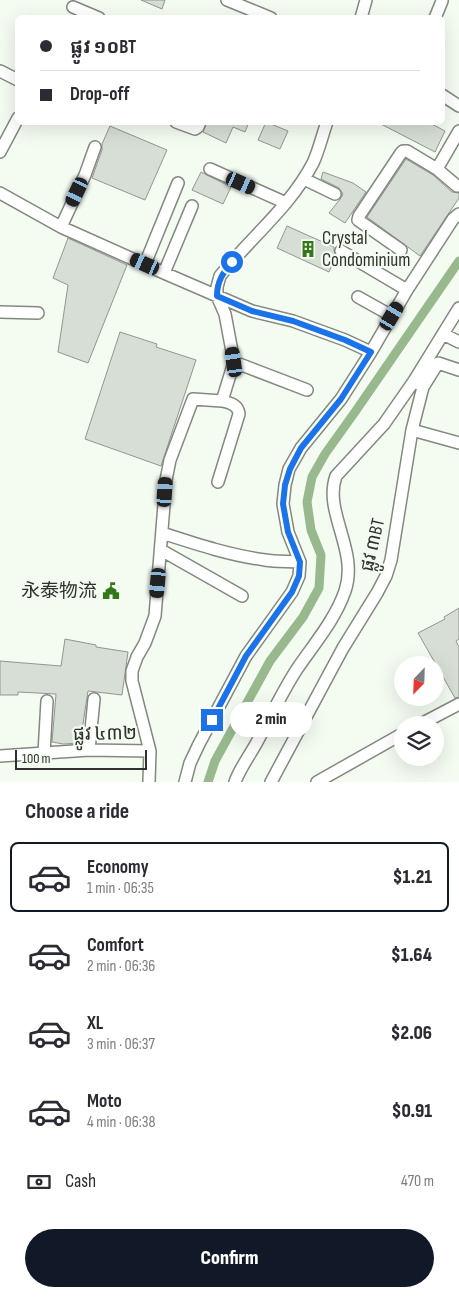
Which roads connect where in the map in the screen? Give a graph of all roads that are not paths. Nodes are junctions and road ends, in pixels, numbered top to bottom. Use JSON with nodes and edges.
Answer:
{"nodes":[{"id":1,"x":227,"y":0,"type":"edge"},
{"id":2,"x":366,"y":0,"type":"edge"},
{"id":3,"x":442,"y":1,"type":"edge"},
{"id":4,"x":72,"y":8,"type":"edge"},
{"id":5,"x":91,"y":15,"type":"edge"},
{"id":6,"x":264,"y":15,"type":"edge"},
{"id":7,"x":362,"y":15,"type":"edge"},
{"id":8,"x":436,"y":15,"type":"edge"},
{"id":9,"x":0,"y":71,"type":"edge"},
{"id":10,"x":15,"y":78,"type":"edge"},
{"id":11,"x":445,"y":96,"type":"edge"},
{"id":12,"x":459,"y":106,"type":"edge"},
{"id":13,"x":15,"y":124,"type":"edge"},
{"id":14,"x":184,"y":125,"type":"edge"},
{"id":15,"x":199,"y":125,"type":"edge"},
{"id":16,"x":326,"y":125,"type":"edge"},
{"id":17,"x":459,"y":131,"type":"edge"},
{"id":18,"x":95,"y":147,"type":"dead end"},
{"id":19,"x":0,"y":152,"type":"edge"},
{"id":20,"x":210,"y":169,"type":"dead end"},
{"id":21,"x":438,"y":169,"type":"junction"},
{"id":22,"x":304,"y":179,"type":"junction"},
{"id":23,"x":178,"y":183,"type":"dead end"},
{"id":24,"x":457,"y":186,"type":"dead end"},
{"id":25,"x":0,"y":193,"type":"edge"},
{"id":26,"x":335,"y":194,"type":"dead end"},
{"id":27,"x":286,"y":203,"type":"junction"},
{"id":28,"x":192,"y":206,"type":"dead end"},
{"id":29,"x":459,"y":214,"type":"edge"},
{"id":30,"x":61,"y":227,"type":"junction"},
{"id":31,"x":401,"y":250,"type":"dead end"},
{"id":32,"x":342,"y":252,"type":"dead end"},
{"id":33,"x":145,"y":264,"type":"junction"},
{"id":34,"x":164,"y":273,"type":"junction"},
{"id":35,"x":407,"y":290,"type":"junction"},
{"id":36,"x":217,"y":296,"type":"junction"},
{"id":37,"x":358,"y":297,"type":"dead end"},
{"id":38,"x":459,"y":308,"type":"edge"},
{"id":39,"x":0,"y":312,"type":"edge"},
{"id":40,"x":38,"y":313,"type":"dead end"},
{"id":41,"x":392,"y":316,"type":"junction"},
{"id":42,"x":443,"y":334,"type":"junction"},
{"id":43,"x":459,"y":342,"type":"edge"},
{"id":44,"x":371,"y":352,"type":"junction"},
{"id":45,"x":234,"y":362,"type":"junction"},
{"id":46,"x":459,"y":370,"type":"edge"},
{"id":47,"x":419,"y":384,"type":"junction"},
{"id":48,"x":307,"y":390,"type":"dead end"},
{"id":49,"x":222,"y":401,"type":"junction"},
{"id":50,"x":412,"y":430,"type":"junction"},
{"id":51,"x":459,"y":443,"type":"edge"},
{"id":52,"x":218,"y":482,"type":"dead end"},
{"id":53,"x":162,"y":533,"type":"junction"},
{"id":54,"x":161,"y":550,"type":"junction"},
{"id":55,"x":300,"y":562,"type":"junction"},
{"id":56,"x":242,"y":596,"type":"dead end"},
{"id":57,"x":94,"y":699,"type":"dead end"},
{"id":58,"x":47,"y":701,"type":"dead end"},
{"id":59,"x":459,"y":704,"type":"edge"},
{"id":60,"x":436,"y":716,"type":"edge"},
{"id":61,"x":394,"y":739,"type":"edge"},
{"id":62,"x":89,"y":750,"type":"junction"},
{"id":63,"x":150,"y":751,"type":"junction"},
{"id":64,"x":44,"y":753,"type":"junction"},
{"id":65,"x":0,"y":756,"type":"edge"},
{"id":66,"x":149,"y":782,"type":"edge"},
{"id":67,"x":185,"y":782,"type":"edge"},
{"id":68,"x":235,"y":782,"type":"edge"},
{"id":69,"x":271,"y":782,"type":"edge"},
{"id":70,"x":317,"y":782,"type":"edge"}],
"edges":[{"from":1,"to":6,"type":"street"},
{"from":2,"to":7,"type":"street"},
{"from":3,"to":8,"type":"street"},
{"from":4,"to":5,"type":"street"},
{"from":9,"to":10,"type":"street"},
{"from":11,"to":12,"type":"street"},
{"from":13,"to":19,"type":"street"},
{"from":14,"to":15,"type":"street"},
{"from":16,"to":22,"type":"street"},
{"from":17,"to":21,"type":"street"},
{"from":18,"to":30,"type":"street"},
{"from":20,"to":27,"type":"street"},
{"from":21,"to":24,"type":"street"},
{"from":21,"to":31,"type":"street"},
{"from":22,"to":26,"type":"street"},
{"from":22,"to":27,"type":"street"},
{"from":23,"to":33,"type":"street"},
{"from":25,"to":30,"type":"street"},
{"from":27,"to":36,"type":"street"},
{"from":28,"to":34,"type":"street"},
{"from":29,"to":35,"type":"street"},
{"from":30,"to":33,"type":"street"},
{"from":32,"to":35,"type":"street"},
{"from":33,"to":34,"type":"street"},
{"from":34,"to":36,"type":"street"},
{"from":35,"to":41,"type":"street"},
{"from":36,"to":44,"type":"street"},
{"from":36,"to":45,"type":"street"},
{"from":37,"to":41,"type":"street"},
{"from":38,"to":42,"type":"street","name":"ផ្លូវ ៣BT"},
{"from":39,"to":40,"type":"street"},
{"from":41,"to":44,"type":"street"},
{"from":42,"to":43,"type":"street"},
{"from":42,"to":47,"type":"street","name":"ផ្លូវ ៣BT"},
{"from":44,"to":55,"type":"street"},
{"from":45,"to":48,"type":"street"},
{"from":45,"to":49,"type":"street"},
{"from":46,"to":47,"type":"street"},
{"from":47,"to":50,"type":"street","name":"ផ្លូវ ៣BT"},
{"from":47,"to":68,"type":"street"},
{"from":49,"to":52,"type":"street"},
{"from":49,"to":53,"type":"street"},
{"from":50,"to":51,"type":"street"},
{"from":50,"to":69,"type":"street","name":"ផ្លូវ ៣BT"},
{"from":53,"to":54,"type":"street"},
{"from":53,"to":55,"type":"street"},
{"from":54,"to":56,"type":"street"},
{"from":54,"to":63,"type":"street"},
{"from":55,"to":67,"type":"street"},
{"from":57,"to":62,"type":"street"},
{"from":58,"to":64,"type":"street"},
{"from":59,"to":60,"type":"street"},
{"from":61,"to":70,"type":"street"},
{"from":62,"to":63,"type":"street","name":"ផ្លូវ ៤៣២"},
{"from":62,"to":64,"type":"street","name":"ផ្លូវ ៤៣២"},
{"from":63,"to":66,"type":"street"},
{"from":64,"to":65,"type":"street","name":"ផ្លូវ ៤៣២"}]}
